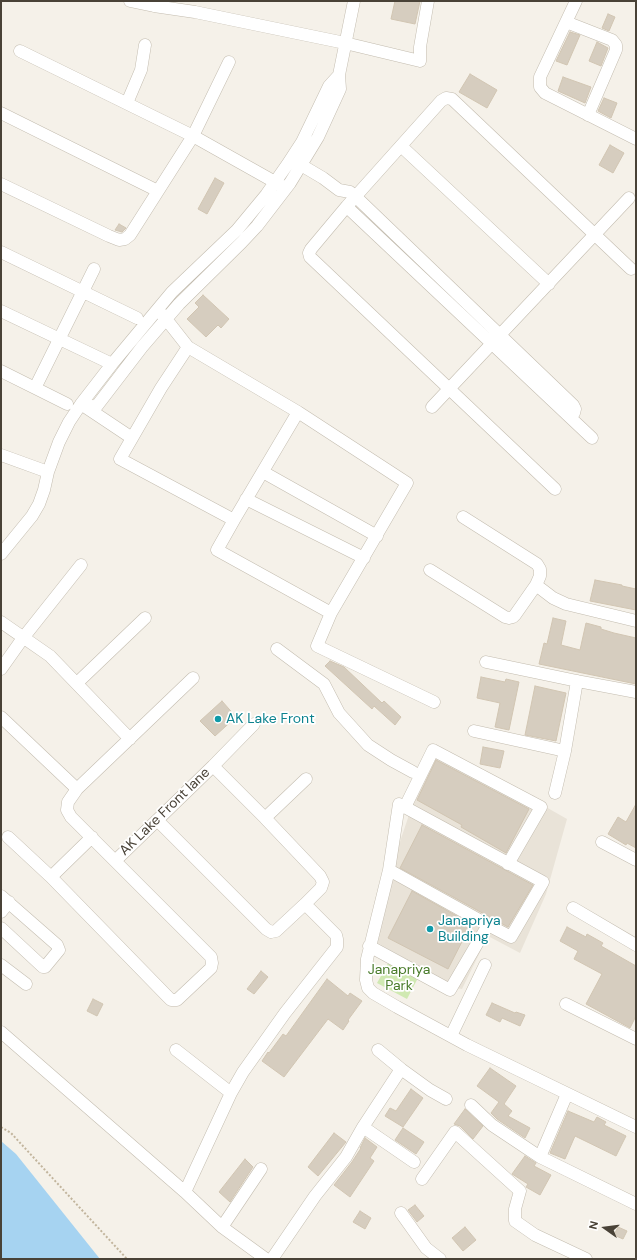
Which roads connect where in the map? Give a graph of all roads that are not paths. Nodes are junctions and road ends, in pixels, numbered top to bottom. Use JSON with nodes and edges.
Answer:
{"nodes":[{"id":1,"x":130,"y":1,"type":"edge"},
{"id":2,"x":354,"y":1,"type":"edge"},
{"id":3,"x":428,"y":1,"type":"edge"},
{"id":4,"x":576,"y":1,"type":"edge"},
{"id":5,"x":155,"y":4,"type":"edge"},
{"id":6,"x":566,"y":22,"type":"junction"},
{"id":7,"x":345,"y":43,"type":"junction"},
{"id":8,"x":145,"y":45,"type":"dead end"},
{"id":9,"x":20,"y":51,"type":"dead end"},
{"id":10,"x":229,"y":62,"type":"dead end"},
{"id":11,"x":339,"y":75,"type":"junction"},
{"id":12,"x":127,"y":103,"type":"junction"},
{"id":13,"x":1,"y":113,"type":"edge"},
{"id":14,"x":588,"y":114,"type":"junction"},
{"id":15,"x":193,"y":136,"type":"junction"},
{"id":16,"x":636,"y":139,"type":"edge"},
{"id":17,"x":401,"y":146,"type":"junction"},
{"id":18,"x":302,"y":165,"type":"junction"},
{"id":19,"x":275,"y":182,"type":"junction"},
{"id":20,"x":1,"y":184,"type":"edge"},
{"id":21,"x":286,"y":188,"type":"junction"},
{"id":22,"x":158,"y":191,"type":"junction"},
{"id":23,"x":629,"y":198,"type":"dead end"},
{"id":24,"x":350,"y":203,"type":"junction"},
{"id":25,"x":595,"y":235,"type":"junction"},
{"id":26,"x":1,"y":252,"type":"edge"},
{"id":27,"x":94,"y":269,"type":"dead end"},
{"id":28,"x":631,"y":269,"type":"dead end"},
{"id":29,"x":548,"y":284,"type":"junction"},
{"id":30,"x":82,"y":291,"type":"junction"},
{"id":31,"x":158,"y":310,"type":"junction"},
{"id":32,"x":1,"y":311,"type":"edge"},
{"id":33,"x":137,"y":318,"type":"dead end"},
{"id":34,"x":166,"y":319,"type":"junction"},
{"id":35,"x":60,"y":339,"type":"junction"},
{"id":36,"x":496,"y":339,"type":"junction"},
{"id":37,"x":188,"y":347,"type":"junction"},
{"id":38,"x":112,"y":364,"type":"junction"},
{"id":39,"x":1,"y":371,"type":"edge"},
{"id":40,"x":35,"y":388,"type":"junction"},
{"id":41,"x":449,"y":389,"type":"junction"},
{"id":42,"x":67,"y":404,"type":"dead end"},
{"id":43,"x":81,"y":404,"type":"junction"},
{"id":44,"x":432,"y":407,"type":"dead end"},
{"id":45,"x":298,"y":412,"type":"junction"},
{"id":46,"x":132,"y":438,"type":"junction"},
{"id":47,"x":592,"y":438,"type":"dead end"},
{"id":48,"x":1,"y":455,"type":"edge"},
{"id":49,"x":48,"y":472,"type":"junction"},
{"id":50,"x":263,"y":472,"type":"junction"},
{"id":51,"x":555,"y":489,"type":"dead end"},
{"id":52,"x":246,"y":499,"type":"junction"},
{"id":53,"x":463,"y":518,"type":"dead end"},
{"id":54,"x":234,"y":520,"type":"junction"},
{"id":55,"x":377,"y":536,"type":"junction"},
{"id":56,"x":1,"y":554,"type":"edge"},
{"id":57,"x":364,"y":558,"type":"junction"},
{"id":58,"x":81,"y":565,"type":"dead end"},
{"id":59,"x":430,"y":570,"type":"dead end"},
{"id":60,"x":536,"y":585,"type":"junction"},
{"id":61,"x":332,"y":613,"type":"junction"},
{"id":62,"x":145,"y":618,"type":"dead end"},
{"id":63,"x":636,"y":621,"type":"edge"},
{"id":64,"x":1,"y":622,"type":"edge"},
{"id":65,"x":23,"y":638,"type":"junction"},
{"id":66,"x":276,"y":649,"type":"dead end"},
{"id":67,"x":486,"y":662,"type":"dead end"},
{"id":68,"x":1,"y":669,"type":"edge"},
{"id":69,"x":193,"y":678,"type":"dead end"},
{"id":70,"x":577,"y":681,"type":"junction"},
{"id":71,"x":77,"y":684,"type":"junction"},
{"id":72,"x":636,"y":692,"type":"edge"},
{"id":73,"x":434,"y":702,"type":"dead end"},
{"id":74,"x":1,"y":716,"type":"edge"},
{"id":75,"x":254,"y":724,"type":"dead end"},
{"id":76,"x":474,"y":731,"type":"dead end"},
{"id":77,"x":130,"y":739,"type":"junction"},
{"id":78,"x":565,"y":751,"type":"junction"},
{"id":79,"x":212,"y":766,"type":"junction"},
{"id":80,"x":413,"y":772,"type":"dead end"},
{"id":81,"x":306,"y":779,"type":"dead end"},
{"id":82,"x":77,"y":789,"type":"junction"},
{"id":83,"x":555,"y":793,"type":"dead end"},
{"id":84,"x":405,"y":807,"type":"junction"},
{"id":85,"x":265,"y":818,"type":"junction"},
{"id":86,"x":157,"y":820,"type":"junction"},
{"id":87,"x":8,"y":836,"type":"dead end"},
{"id":88,"x":92,"y":837,"type":"junction"},
{"id":89,"x":602,"y":842,"type":"dead end"},
{"id":90,"x":636,"y":860,"type":"edge"},
{"id":91,"x":115,"y":861,"type":"junction"},
{"id":92,"x":508,"y":864,"type":"junction"},
{"id":93,"x":389,"y":870,"type":"junction"},
{"id":94,"x":51,"y":877,"type":"junction"},
{"id":95,"x":5,"y":899,"type":"edge"},
{"id":96,"x":305,"y":904,"type":"junction"},
{"id":97,"x":573,"y":908,"type":"dead end"},
{"id":98,"x":1,"y":912,"type":"edge"},
{"id":99,"x":488,"y":925,"type":"junction"},
{"id":100,"x":1,"y":928,"type":"edge"},
{"id":101,"x":636,"y":945,"type":"edge"},
{"id":102,"x":369,"y":946,"type":"junction"},
{"id":103,"x":1,"y":965,"type":"edge"},
{"id":104,"x":485,"y":965,"type":"dead end"},
{"id":105,"x":26,"y":984,"type":"dead end"},
{"id":106,"x":566,"y":1004,"type":"dead end"},
{"id":107,"x":1,"y":1032,"type":"edge"},
{"id":108,"x":452,"y":1036,"type":"junction"},
{"id":109,"x":636,"y":1039,"type":"edge"},
{"id":110,"x":176,"y":1050,"type":"dead end"},
{"id":111,"x":378,"y":1050,"type":"dead end"},
{"id":112,"x":400,"y":1069,"type":"junction"},
{"id":113,"x":567,"y":1094,"type":"junction"},
{"id":114,"x":446,"y":1099,"type":"dead end"},
{"id":115,"x":226,"y":1103,"type":"junction"},
{"id":116,"x":471,"y":1105,"type":"dead end"},
{"id":117,"x":363,"y":1127,"type":"junction"},
{"id":118,"x":636,"y":1127,"type":"edge"},
{"id":119,"x":540,"y":1157,"type":"junction"},
{"id":120,"x":414,"y":1162,"type":"dead end"},
{"id":121,"x":261,"y":1169,"type":"dead end"},
{"id":122,"x":422,"y":1179,"type":"dead end"},
{"id":123,"x":185,"y":1192,"type":"junction"},
{"id":124,"x":636,"y":1204,"type":"edge"},
{"id":125,"x":401,"y":1213,"type":"dead end"},
{"id":126,"x":222,"y":1227,"type":"junction"},
{"id":127,"x":266,"y":1259,"type":"edge"},
{"id":128,"x":272,"y":1259,"type":"edge"},
{"id":129,"x":440,"y":1259,"type":"edge"},
{"id":130,"x":586,"y":1259,"type":"edge"}],
"edges":[{"from":1,"to":5,"type":"street"},
{"from":2,"to":7,"type":"street"},
{"from":3,"to":7,"type":"street"},
{"from":4,"to":6,"type":"street"},
{"from":5,"to":7,"type":"street"},
{"from":6,"to":14,"type":"street"},
{"from":6,"to":14,"type":"street"},
{"from":7,"to":11,"type":"street"},
{"from":8,"to":12,"type":"street"},
{"from":9,"to":12,"type":"street"},
{"from":10,"to":15,"type":"street"},
{"from":11,"to":18,"type":"street"},
{"from":11,"to":19,"type":"street"},
{"from":12,"to":15,"type":"street"},
{"from":13,"to":22,"type":"street"},
{"from":14,"to":16,"type":"street"},
{"from":15,"to":19,"type":"street"},
{"from":15,"to":22,"type":"street"},
{"from":17,"to":24,"type":"street"},
{"from":17,"to":25,"type":"street"},
{"from":17,"to":29,"type":"street"},
{"from":18,"to":21,"type":"street"},
{"from":18,"to":24,"type":"street"},
{"from":19,"to":21,"type":"street"},
{"from":19,"to":31,"type":"street"},
{"from":20,"to":22,"type":"street"},
{"from":21,"to":34,"type":"street"},
{"from":23,"to":25,"type":"street"},
{"from":24,"to":36,"type":"street"},
{"from":24,"to":41,"type":"street"},
{"from":25,"to":28,"type":"street"},
{"from":25,"to":29,"type":"street"},
{"from":26,"to":30,"type":"street"},
{"from":27,"to":30,"type":"street"},
{"from":29,"to":36,"type":"street"},
{"from":30,"to":33,"type":"street"},
{"from":30,"to":35,"type":"street"},
{"from":31,"to":34,"type":"street"},
{"from":31,"to":38,"type":"street"},
{"from":32,"to":35,"type":"street"},
{"from":34,"to":37,"type":"street"},
{"from":34,"to":43,"type":"street"},
{"from":35,"to":38,"type":"street"},
{"from":35,"to":40,"type":"street"},
{"from":36,"to":41,"type":"street"},
{"from":36,"to":47,"type":"street"},
{"from":37,"to":45,"type":"street"},
{"from":37,"to":46,"type":"street"},
{"from":38,"to":43,"type":"street"},
{"from":39,"to":40,"type":"street"},
{"from":40,"to":42,"type":"street"},
{"from":41,"to":44,"type":"street"},
{"from":41,"to":51,"type":"street"},
{"from":43,"to":46,"type":"street"},
{"from":43,"to":49,"type":"street"},
{"from":45,"to":50,"type":"street"},
{"from":45,"to":55,"type":"street"},
{"from":46,"to":54,"type":"street"},
{"from":48,"to":49,"type":"street"},
{"from":49,"to":56,"type":"street"},
{"from":50,"to":52,"type":"street"},
{"from":50,"to":55,"type":"street"},
{"from":52,"to":54,"type":"street"},
{"from":52,"to":57,"type":"street"},
{"from":53,"to":60,"type":"street"},
{"from":54,"to":61,"type":"street"},
{"from":55,"to":57,"type":"street"},
{"from":57,"to":61,"type":"street"},
{"from":58,"to":65,"type":"street"},
{"from":59,"to":60,"type":"street"},
{"from":60,"to":63,"type":"street"},
{"from":61,"to":73,"type":"street"},
{"from":62,"to":71,"type":"street"},
{"from":64,"to":65,"type":"street"},
{"from":65,"to":68,"type":"street"},
{"from":65,"to":71,"type":"street"},
{"from":66,"to":80,"type":"street"},
{"from":67,"to":70,"type":"street"},
{"from":69,"to":77,"type":"street"},
{"from":70,"to":72,"type":"street"},
{"from":70,"to":78,"type":"street"},
{"from":71,"to":77,"type":"street"},
{"from":74,"to":82,"type":"street"},
{"from":75,"to":79,"type":"street","name":"AK Lake Front lane"},
{"from":76,"to":78,"type":"street"},
{"from":77,"to":82,"type":"street"},
{"from":78,"to":83,"type":"street"},
{"from":79,"to":85,"type":"street"},
{"from":79,"to":86,"type":"street","name":"AK Lake Front lane"},
{"from":81,"to":85,"type":"street"},
{"from":82,"to":88,"type":"street","name":"AK Lake Front lane"},
{"from":84,"to":92,"type":"street"},
{"from":84,"to":92,"type":"street"},
{"from":84,"to":93,"type":"street"},
{"from":85,"to":96,"type":"street"},
{"from":86,"to":91,"type":"street","name":"AK Lake Front lane"},
{"from":86,"to":96,"type":"street"},
{"from":87,"to":94,"type":"street"},
{"from":88,"to":91,"type":"street","name":"AK Lake Front lane"},
{"from":88,"to":94,"type":"street"},
{"from":89,"to":90,"type":"street"},
{"from":91,"to":94,"type":"street"},
{"from":92,"to":99,"type":"street"},
{"from":93,"to":99,"type":"street"},
{"from":93,"to":102,"type":"street"},
{"from":95,"to":98,"type":"street"},
{"from":95,"to":100,"type":"street"},
{"from":96,"to":115,"type":"street"},
{"from":97,"to":101,"type":"street"},
{"from":99,"to":102,"type":"street"},
{"from":102,"to":108,"type":"street"},
{"from":103,"to":105,"type":"street"},
{"from":104,"to":108,"type":"street"},
{"from":106,"to":109,"type":"street"},
{"from":107,"to":123,"type":"street"},
{"from":108,"to":113,"type":"street"},
{"from":110,"to":115,"type":"street"},
{"from":111,"to":112,"type":"street"},
{"from":112,"to":114,"type":"street"},
{"from":112,"to":117,"type":"street"},
{"from":113,"to":118,"type":"street"},
{"from":113,"to":119,"type":"street"},
{"from":115,"to":123,"type":"street"},
{"from":116,"to":119,"type":"street"},
{"from":117,"to":120,"type":"street"},
{"from":117,"to":128,"type":"street"},
{"from":119,"to":124,"type":"street"},
{"from":121,"to":126,"type":"street"},
{"from":122,"to":130,"type":"street"},
{"from":123,"to":126,"type":"street"},
{"from":125,"to":129,"type":"street"},
{"from":126,"to":127,"type":"street"}]}
